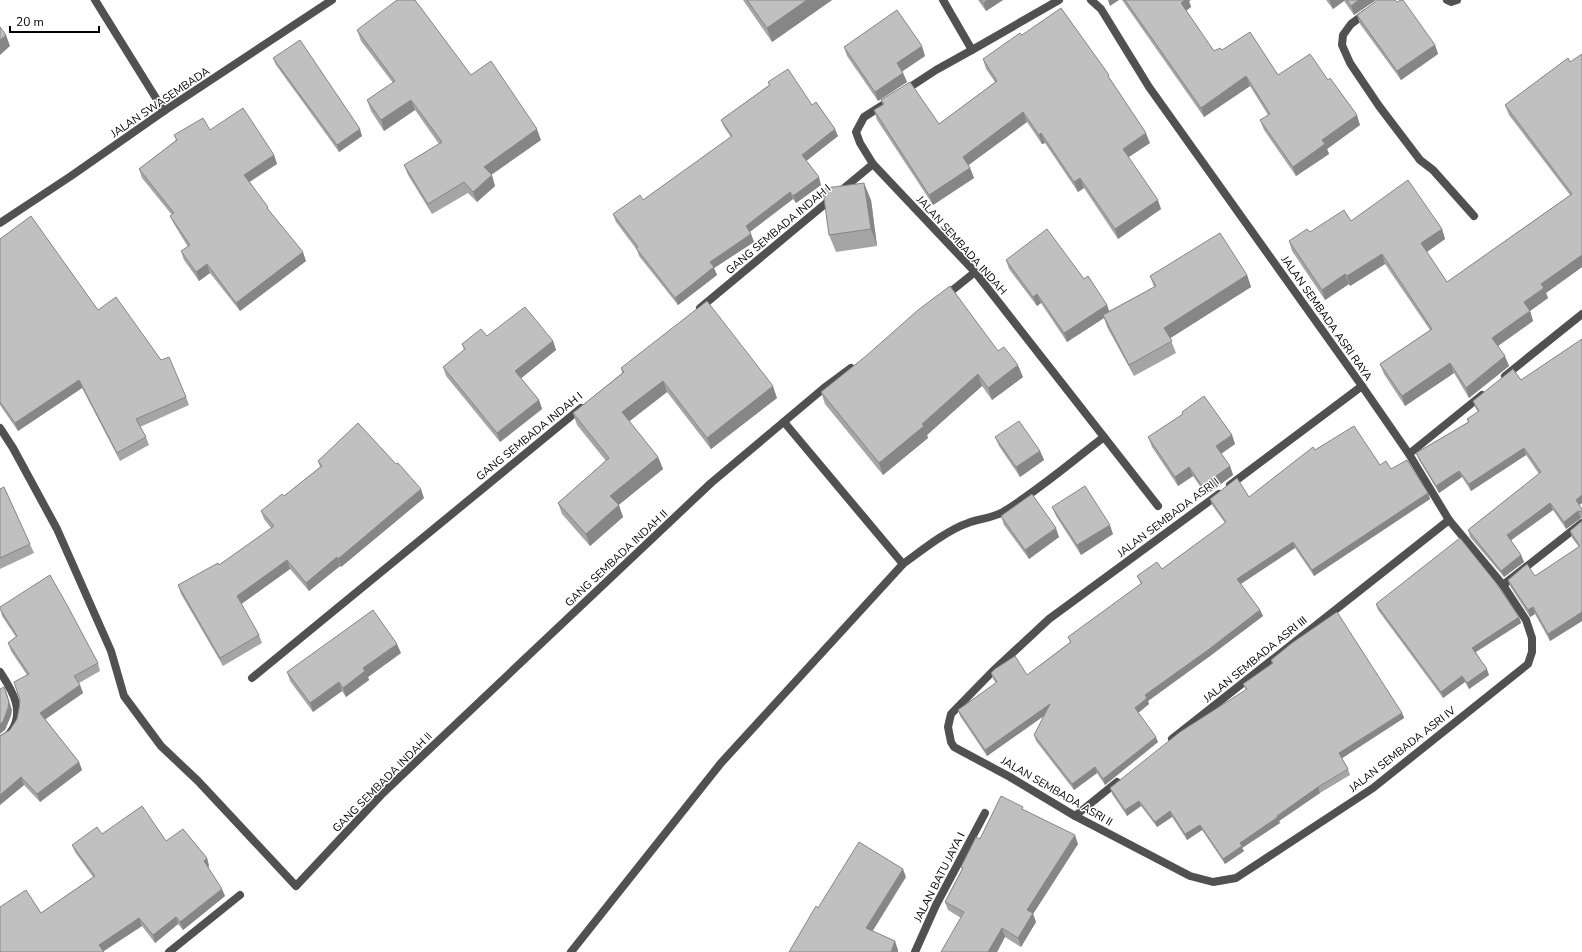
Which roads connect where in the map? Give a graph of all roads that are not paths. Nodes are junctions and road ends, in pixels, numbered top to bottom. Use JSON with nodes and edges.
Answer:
{"nodes":[{"id":1,"x":95,"y":0,"type":"edge"},
{"id":2,"x":332,"y":0,"type":"edge"},
{"id":3,"x":943,"y":0,"type":"edge"},
{"id":4,"x":1059,"y":0,"type":"edge"},
{"id":5,"x":1091,"y":0,"type":"edge"},
{"id":6,"x":1447,"y":0,"type":"edge"},
{"id":7,"x":1457,"y":0,"type":"edge"},
{"id":8,"x":1375,"y":7,"type":"edge"},
{"id":9,"x":972,"y":50,"type":"junction"},
{"id":10,"x":164,"y":111,"type":"junction"},
{"id":11,"x":873,"y":164,"type":"junction"},
{"id":12,"x":1474,"y":216,"type":"dead end"},
{"id":13,"x":0,"y":223,"type":"edge"},
{"id":14,"x":975,"y":272,"type":"junction"},
{"id":15,"x":938,"y":302,"type":"edge"},
{"id":16,"x":1582,"y":314,"type":"edge"},
{"id":17,"x":691,"y":316,"type":"edge"},
{"id":18,"x":860,"y":362,"type":"edge"},
{"id":19,"x":1502,"y":379,"type":"edge"},
{"id":20,"x":1362,"y":386,"type":"junction"},
{"id":21,"x":1489,"y":389,"type":"edge"},
{"id":22,"x":587,"y":404,"type":"edge"},
{"id":23,"x":784,"y":422,"type":"junction"},
{"id":24,"x":0,"y":428,"type":"edge"},
{"id":25,"x":1104,"y":437,"type":"junction"},
{"id":26,"x":1408,"y":454,"type":"junction"},
{"id":27,"x":1158,"y":506,"type":"dead end"},
{"id":28,"x":1449,"y":520,"type":"junction"},
{"id":29,"x":1582,"y":523,"type":"edge"},
{"id":30,"x":903,"y":564,"type":"junction"},
{"id":31,"x":1503,"y":585,"type":"junction"},
{"id":32,"x":1532,"y":652,"type":"joint"},
{"id":33,"x":0,"y":672,"type":"edge"},
{"id":34,"x":992,"y":672,"type":"joint"},
{"id":35,"x":252,"y":678,"type":"dead end"},
{"id":36,"x":0,"y":740,"type":"edge"},
{"id":37,"x":1168,"y":742,"type":"edge"},
{"id":38,"x":1124,"y":777,"type":"edge"},
{"id":39,"x":985,"y":813,"type":"dead end"},
{"id":40,"x":1075,"y":816,"type":"junction"},
{"id":41,"x":1236,"y":878,"type":"joint"},
{"id":42,"x":240,"y":895,"type":"dead end"},
{"id":43,"x":169,"y":952,"type":"edge"},
{"id":44,"x":571,"y":952,"type":"edge"},
{"id":45,"x":915,"y":952,"type":"edge"}],
"edges":[{"from":1,"to":10,"type":"street"},
{"from":2,"to":10,"type":"street","name":"JALAN SWASEMBADA"},
{"from":3,"to":9,"type":"street"},
{"from":4,"to":9,"type":"street"},
{"from":5,"to":20,"type":"street","name":"JALAN SEMBADA ASRI RAYA"},
{"from":6,"to":7,"type":"street"},
{"from":8,"to":12,"type":"street"},
{"from":9,"to":11,"type":"street","name":"JALAN SEMBADA INDAH"},
{"from":10,"to":13,"type":"street","name":"JALAN SWASEMBADA"},
{"from":11,"to":14,"type":"street","name":"JALAN SEMBADA INDAH"},
{"from":11,"to":17,"type":"street","name":"GANG SEMBADA INDAH I"},
{"from":14,"to":15,"type":"street"},
{"from":14,"to":25,"type":"street","name":"JALAN SEMBADA INDAH"},
{"from":16,"to":19,"type":"street"},
{"from":18,"to":23,"type":"street","name":"GANG SEMBADA INDAH II"},
{"from":20,"to":26,"type":"street","name":"JALAN SEMBADA ASRI RAYA"},
{"from":20,"to":34,"type":"street","name":"JALAN SEMBADA ASRI I"},
{"from":21,"to":26,"type":"street"},
{"from":22,"to":35,"type":"street","name":"GANG SEMBADA INDAH I"},
{"from":23,"to":24,"type":"street","name":"GANG SEMBADA INDAH II"},
{"from":23,"to":30,"type":"street"},
{"from":25,"to":27,"type":"street","name":"JALAN SEMBADA INDAH"},
{"from":25,"to":30,"type":"street"},
{"from":26,"to":28,"type":"street","name":"JALAN SEMBADA ASRI RAYA"},
{"from":28,"to":31,"type":"street","name":"JALAN SEMBADA ASRI RAYA"},
{"from":28,"to":37,"type":"street","name":"JALAN SEMBADA ASRI III"},
{"from":29,"to":31,"type":"street"},
{"from":30,"to":44,"type":"street"},
{"from":31,"to":32,"type":"street","name":"JALAN SEMBADA ASRI RAYA"},
{"from":32,"to":41,"type":"street","name":"JALAN SEMBADA ASRI IV"},
{"from":33,"to":36,"type":"street"},
{"from":34,"to":40,"type":"street","name":"JALAN SEMBADA ASRI II"},
{"from":38,"to":40,"type":"street"},
{"from":39,"to":45,"type":"street","name":"JALAN BATU JAYA I"},
{"from":40,"to":41,"type":"street","name":"JALAN SEMBADA ASRI II"},
{"from":42,"to":43,"type":"street"}]}
